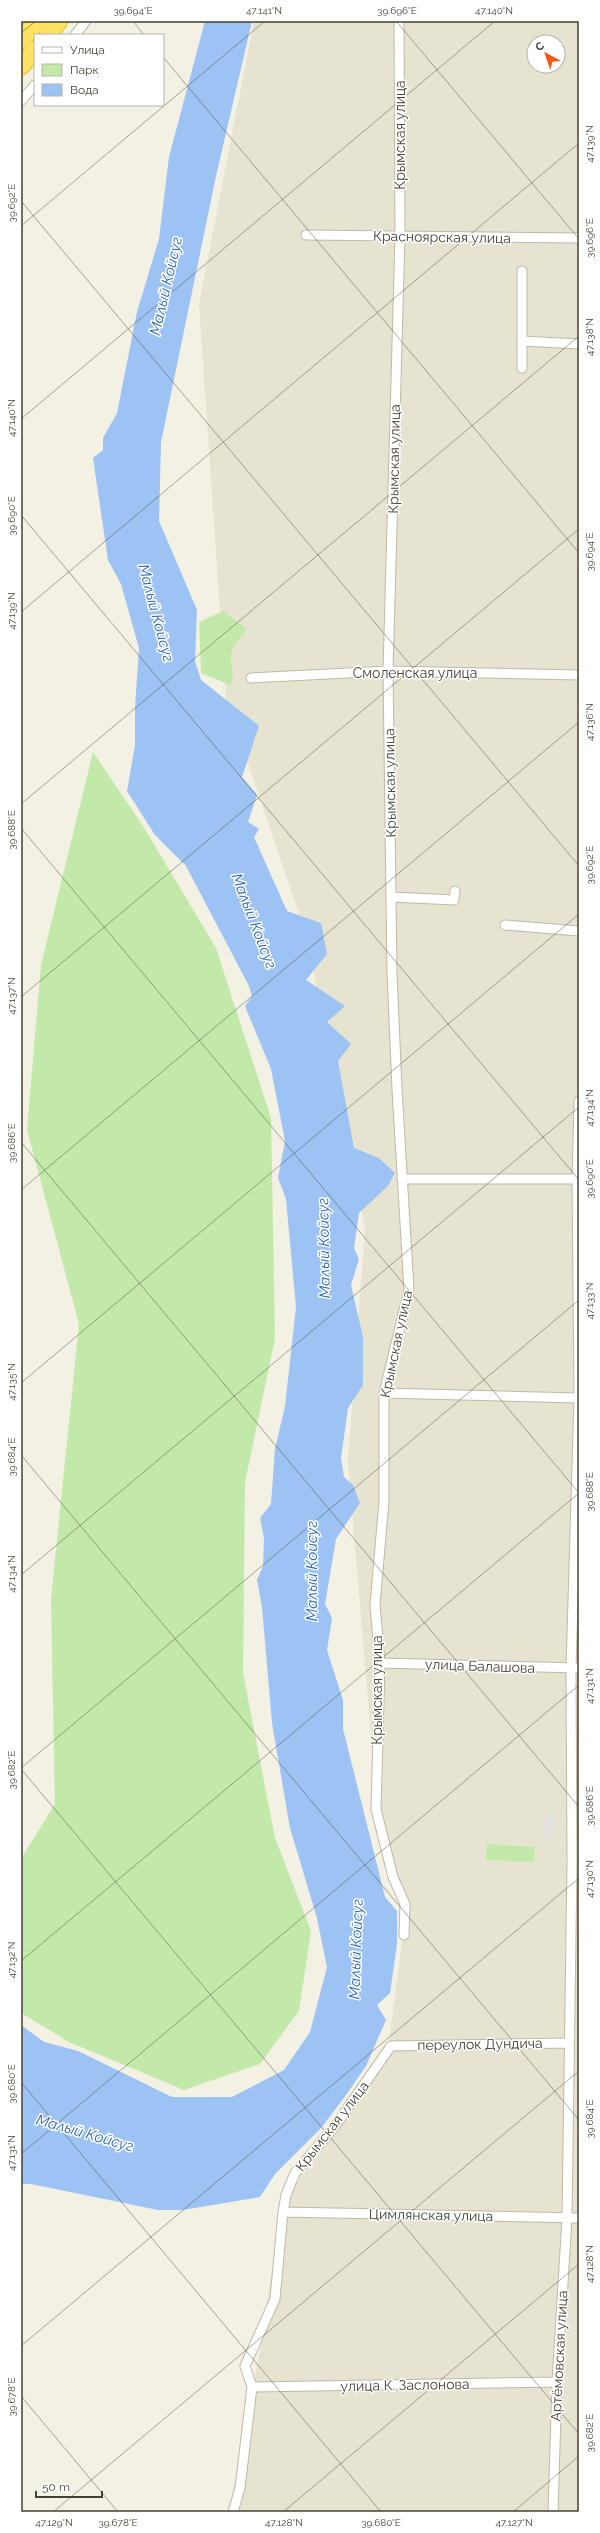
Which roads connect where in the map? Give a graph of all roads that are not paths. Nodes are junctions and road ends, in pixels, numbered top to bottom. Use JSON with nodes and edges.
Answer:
{"nodes":[{"id":1,"x":38,"y":21,"type":"edge"},
{"id":2,"x":59,"y":21,"type":"edge"},
{"id":3,"x":86,"y":21,"type":"edge"},
{"id":4,"x":399,"y":21,"type":"edge"},
{"id":5,"x":49,"y":34,"type":"edge"},
{"id":6,"x":77,"y":34,"type":"edge"},
{"id":7,"x":21,"y":40,"type":"edge"},
{"id":8,"x":34,"y":51,"type":"edge"},
{"id":9,"x":21,"y":66,"type":"edge"},
{"id":10,"x":34,"y":86,"type":"edge"},
{"id":11,"x":21,"y":101,"type":"edge"},
{"id":12,"x":306,"y":235,"type":"dead end"},
{"id":13,"x":400,"y":236,"type":"junction"},
{"id":14,"x":579,"y":238,"type":"edge"},
{"id":15,"x":522,"y":271,"type":"dead end"},
{"id":16,"x":522,"y":341,"type":"junction"},
{"id":17,"x":579,"y":344,"type":"edge"},
{"id":18,"x":522,"y":368,"type":"dead end"},
{"id":19,"x":388,"y":671,"type":"junction"},
{"id":20,"x":579,"y":675,"type":"edge"},
{"id":21,"x":251,"y":678,"type":"dead end"},
{"id":22,"x":455,"y":891,"type":"dead end"},
{"id":23,"x":391,"y":898,"type":"junction"},
{"id":24,"x":505,"y":925,"type":"dead end"},
{"id":25,"x":579,"y":931,"type":"edge"},
{"id":26,"x":579,"y":1101,"type":"edge"},
{"id":27,"x":402,"y":1179,"type":"junction"},
{"id":28,"x":577,"y":1179,"type":"junction"},
{"id":29,"x":578,"y":1227,"type":"edge"},
{"id":30,"x":384,"y":1393,"type":"junction"},
{"id":31,"x":579,"y":1398,"type":"edge"},
{"id":32,"x":578,"y":1456,"type":"edge"},
{"id":33,"x":380,"y":1663,"type":"junction"},
{"id":34,"x":575,"y":1668,"type":"edge"},
{"id":35,"x":404,"y":1935,"type":"dead end"},
{"id":36,"x":569,"y":2043,"type":"junction"},
{"id":37,"x":391,"y":2046,"type":"joint"},
{"id":38,"x":283,"y":2212,"type":"junction"},
{"id":39,"x":567,"y":2218,"type":"junction"},
{"id":40,"x":579,"y":2218,"type":"edge"},
{"id":41,"x":557,"y":2382,"type":"junction"},
{"id":42,"x":252,"y":2387,"type":"junction"},
{"id":43,"x":233,"y":2512,"type":"edge"},
{"id":44,"x":553,"y":2512,"type":"edge"}],
"edges":[{"from":1,"to":7,"type":"highway"},
{"from":2,"to":5,"type":"highway"},
{"from":3,"to":6,"type":"street"},
{"from":4,"to":13,"type":"street","name":"Крымская улица"},
{"from":8,"to":9,"type":"highway"},
{"from":10,"to":11,"type":"street"},
{"from":12,"to":13,"type":"street","name":"Красноярская улица"},
{"from":13,"to":14,"type":"street","name":"Красноярская улица"},
{"from":13,"to":19,"type":"street","name":"Крымская улица"},
{"from":15,"to":16,"type":"street"},
{"from":16,"to":17,"type":"street"},
{"from":16,"to":18,"type":"street"},
{"from":19,"to":20,"type":"street","name":"Смоленская улица"},
{"from":19,"to":21,"type":"street","name":"Смоленская улица"},
{"from":19,"to":23,"type":"street","name":"Крымская улица"},
{"from":22,"to":23,"type":"street"},
{"from":23,"to":27,"type":"street","name":"Крымская улица"},
{"from":24,"to":25,"type":"street"},
{"from":26,"to":28,"type":"street","name":"Артёмовская улица"},
{"from":27,"to":28,"type":"street"},
{"from":27,"to":30,"type":"street","name":"Крымская улица"},
{"from":28,"to":29,"type":"street","name":"Артёмовская улица"},
{"from":29,"to":31,"type":"street","name":"Артёмовская улица"},
{"from":30,"to":31,"type":"street"},
{"from":30,"to":33,"type":"street","name":"Крымская улица"},
{"from":31,"to":32,"type":"street","name":"Артёмовская улица"},
{"from":32,"to":34,"type":"street","name":"Артёмовская улица"},
{"from":33,"to":34,"type":"street","name":"улица Балашова"},
{"from":33,"to":35,"type":"street","name":"Крымская улица"},
{"from":34,"to":36,"type":"street","name":"Артёмовская улица"},
{"from":36,"to":37,"type":"street","name":"переулок Дундича"},
{"from":36,"to":39,"type":"street","name":"Артёмовская улица"},
{"from":37,"to":38,"type":"street","name":"Крымская улица"},
{"from":38,"to":39,"type":"street","name":"Цимлянская улица"},
{"from":38,"to":42,"type":"street","name":"Крымская улица"},
{"from":39,"to":40,"type":"street","name":"Цимлянская улица"},
{"from":39,"to":41,"type":"street","name":"Артёмовская улица"},
{"from":41,"to":42,"type":"street","name":"улица К. Заслонова"},
{"from":41,"to":44,"type":"street","name":"Артёмовская улица"},
{"from":42,"to":43,"type":"street","name":"Крымская улица"}]}
